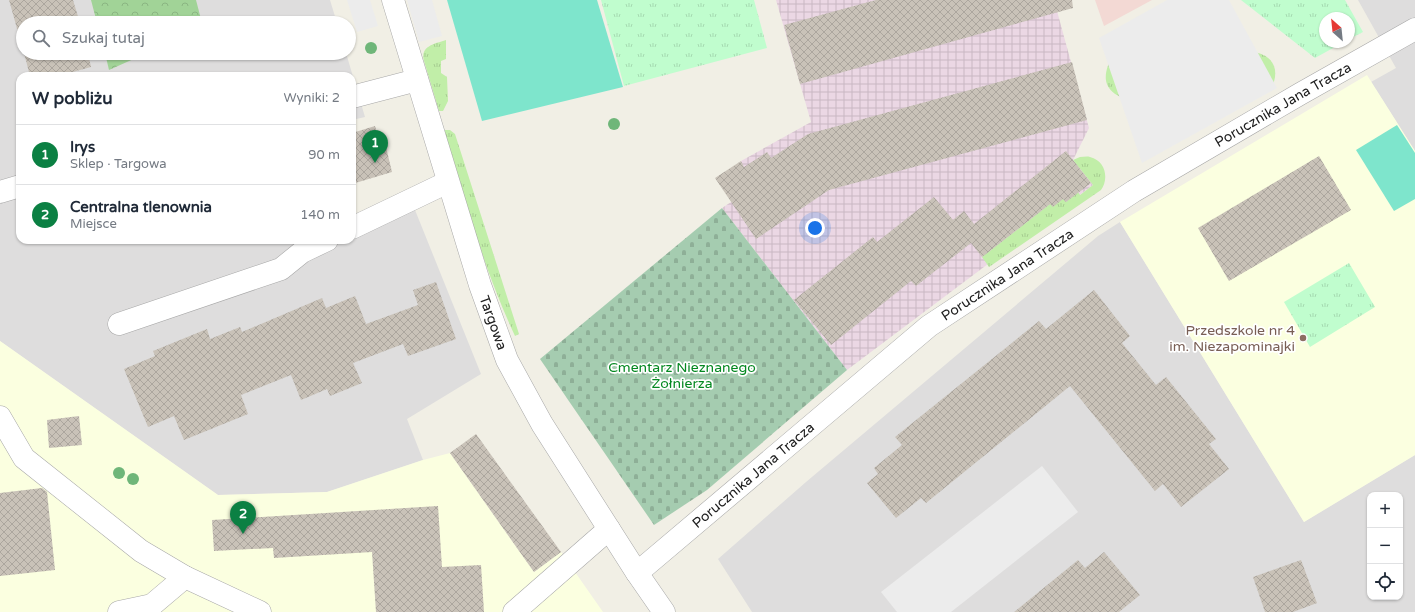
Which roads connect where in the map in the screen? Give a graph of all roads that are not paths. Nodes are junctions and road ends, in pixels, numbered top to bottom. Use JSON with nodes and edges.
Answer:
{"nodes":[{"id":1,"x":393,"y":0,"type":"edge"},
{"id":2,"x":1415,"y":29,"type":"edge"},
{"id":3,"x":417,"y":80,"type":"junction"},
{"id":4,"x":356,"y":96,"type":"edge"},
{"id":5,"x":448,"y":182,"type":"junction"},
{"id":6,"x":16,"y":187,"type":"edge"},
{"id":7,"x":0,"y":192,"type":"edge"},
{"id":8,"x":356,"y":226,"type":"edge"},
{"id":9,"x":319,"y":244,"type":"edge"},
{"id":10,"x":119,"y":324,"type":"dead end"},
{"id":11,"x":0,"y":417,"type":"edge"},
{"id":12,"x":609,"y":529,"type":"junction"},
{"id":13,"x":637,"y":573,"type":"junction"},
{"id":14,"x":185,"y":577,"type":"junction"},
{"id":15,"x":119,"y":612,"type":"edge"},
{"id":16,"x":260,"y":612,"type":"edge"},
{"id":17,"x":514,"y":612,"type":"edge"},
{"id":18,"x":664,"y":612,"type":"edge"}],
"edges":[{"from":1,"to":3,"type":"street","name":"Targowa"},
{"from":2,"to":13,"type":"street","name":"Porucznika Jana Tracza"},
{"from":3,"to":4,"type":"street"},
{"from":3,"to":5,"type":"street","name":"Targowa"},
{"from":5,"to":8,"type":"street"},
{"from":5,"to":12,"type":"street","name":"Targowa"},
{"from":6,"to":7,"type":"street"},
{"from":9,"to":10,"type":"street"},
{"from":11,"to":14,"type":"street"},
{"from":12,"to":13,"type":"street","name":"Targowa"},
{"from":12,"to":17,"type":"street"},
{"from":13,"to":18,"type":"street","name":"Targowa"},
{"from":14,"to":15,"type":"street"},
{"from":14,"to":16,"type":"street"}]}
